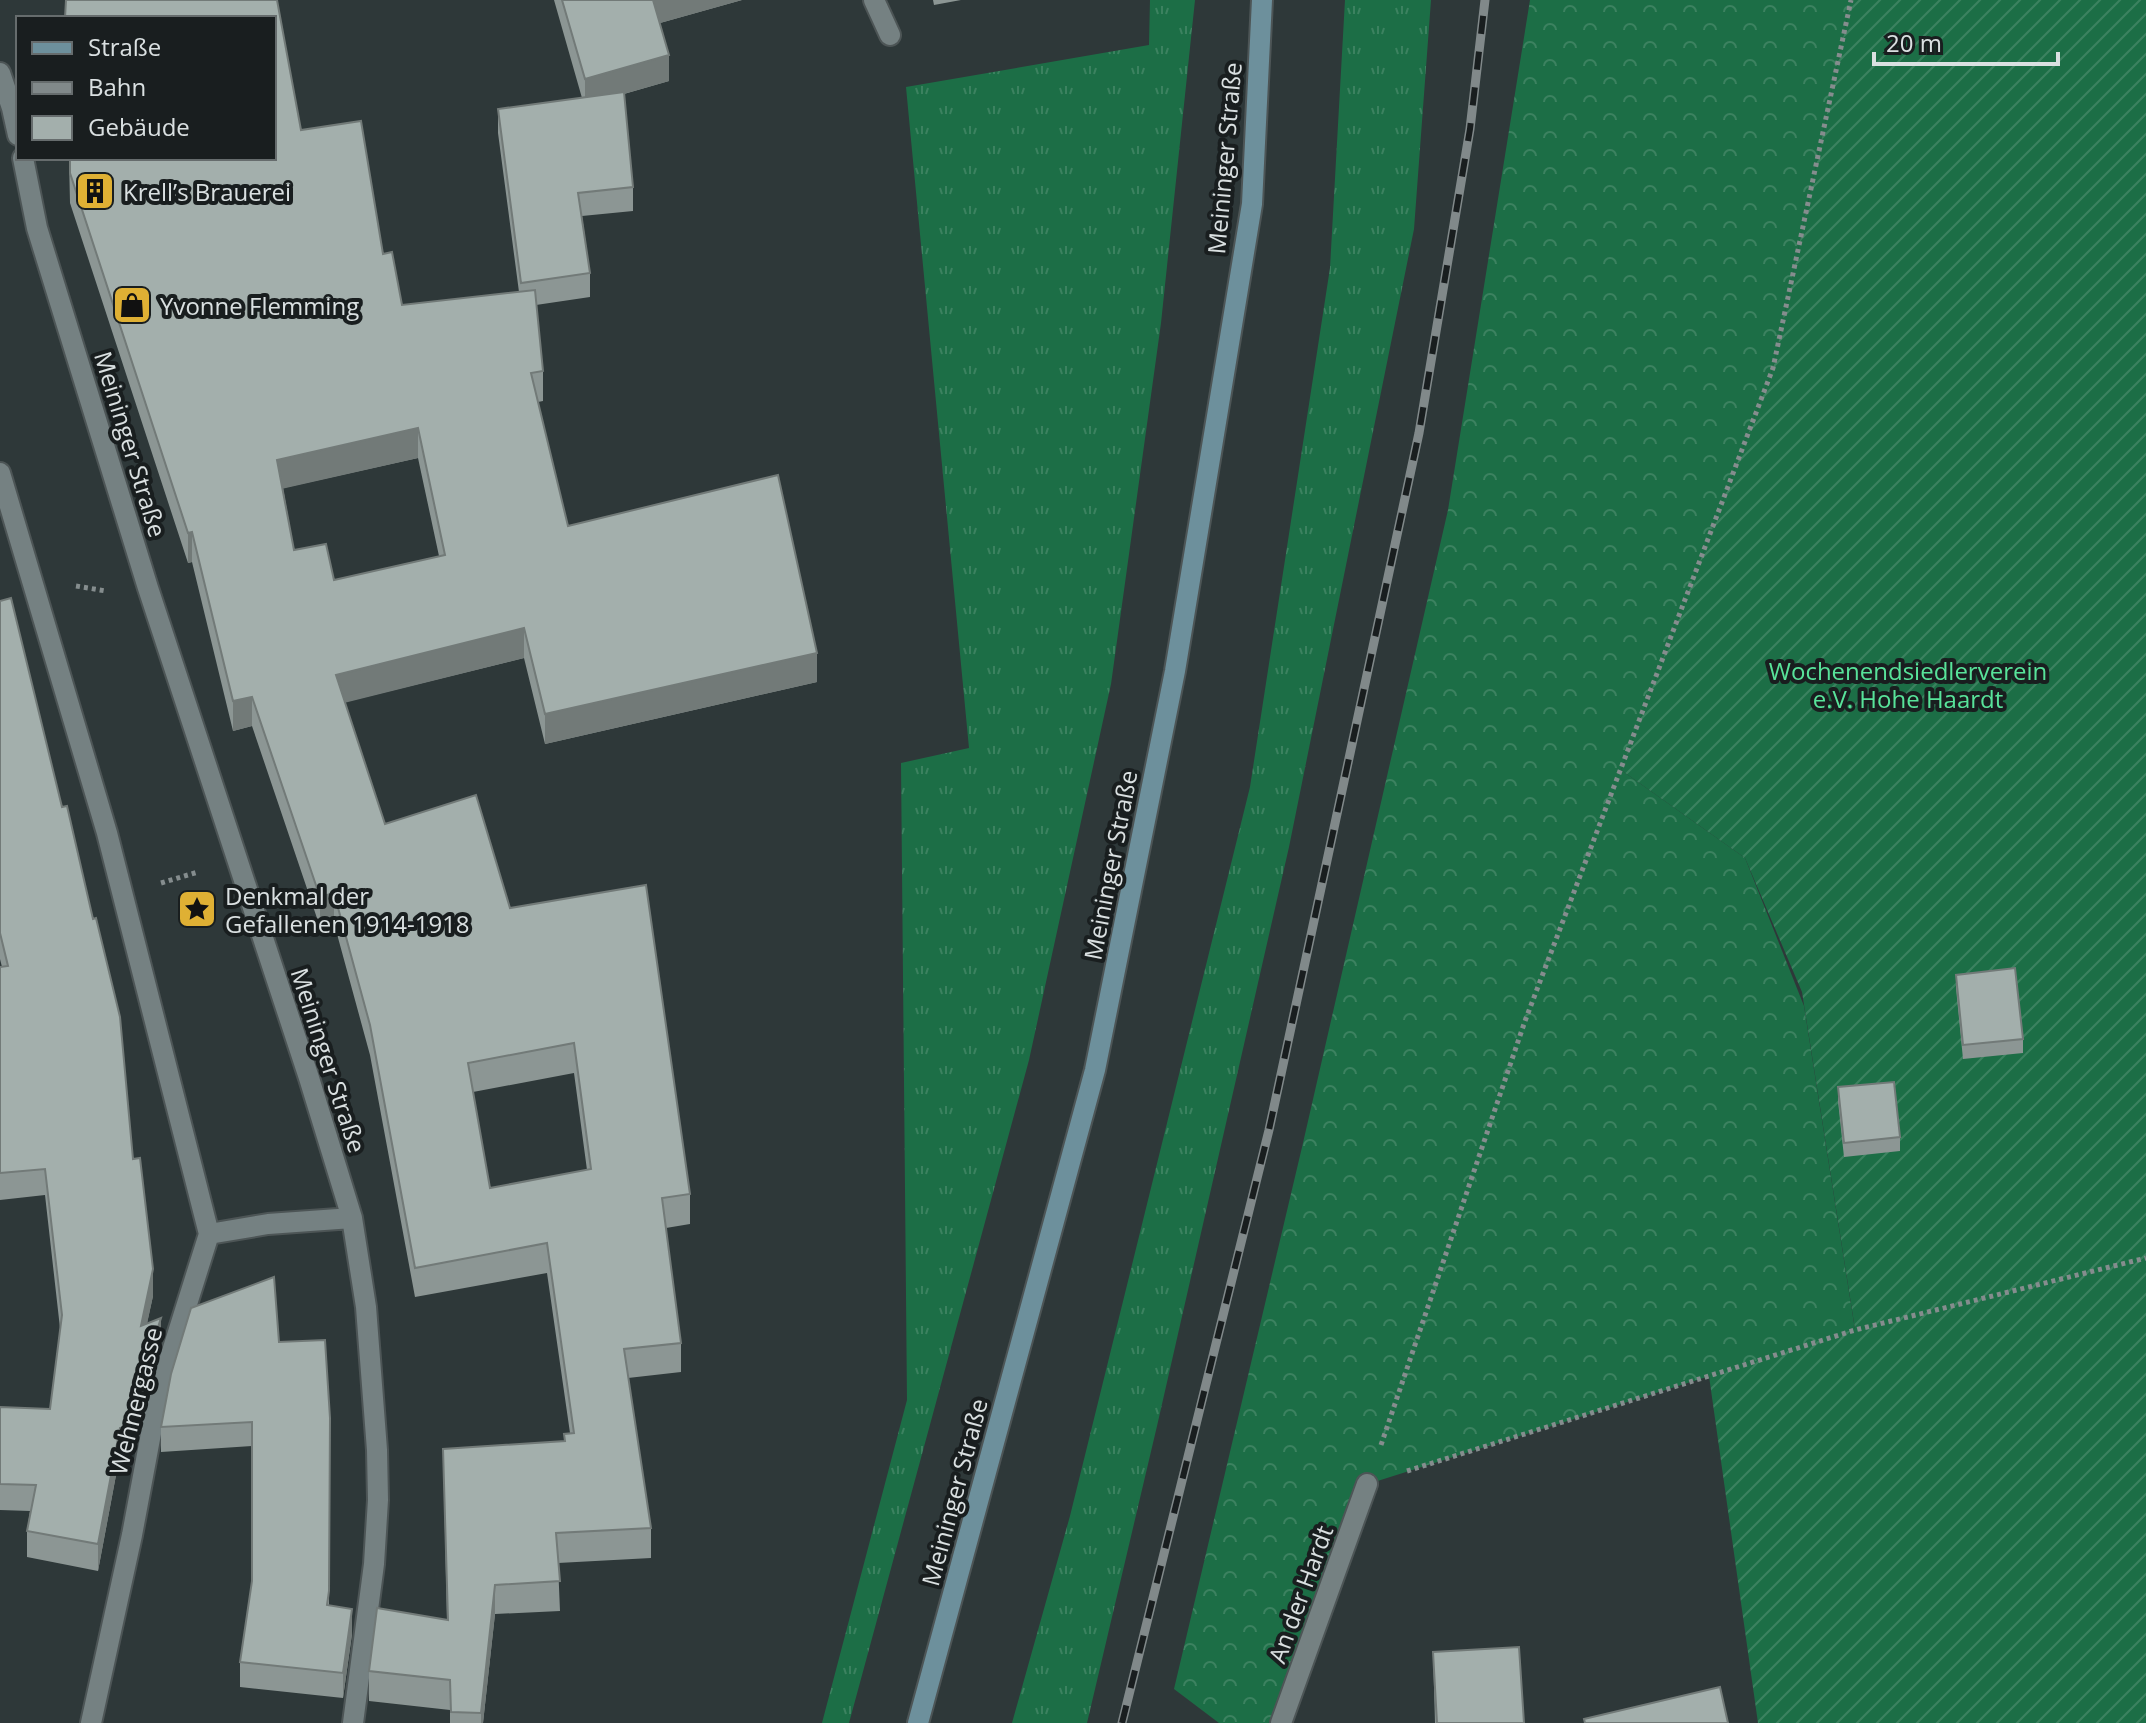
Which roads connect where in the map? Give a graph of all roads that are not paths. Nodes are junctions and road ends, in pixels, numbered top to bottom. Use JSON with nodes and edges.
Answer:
{"nodes":[{"id":1,"x":874,"y":0,"type":"edge"},
{"id":2,"x":1262,"y":0,"type":"edge"},
{"id":3,"x":890,"y":35,"type":"dead end"},
{"id":4,"x":0,"y":73,"type":"edge"},
{"id":5,"x":16,"y":126,"type":"edge"},
{"id":6,"x":23,"y":160,"type":"edge"},
{"id":7,"x":0,"y":473,"type":"edge"},
{"id":8,"x":352,"y":1218,"type":"junction"},
{"id":9,"x":209,"y":1234,"type":"junction"},
{"id":10,"x":1367,"y":1484,"type":"road end"},
{"id":11,"x":91,"y":1723,"type":"edge"},
{"id":12,"x":353,"y":1723,"type":"edge"},
{"id":13,"x":918,"y":1723,"type":"edge"},
{"id":14,"x":1281,"y":1723,"type":"edge"}],
"edges":[{"from":1,"to":3,"type":"street"},
{"from":2,"to":13,"type":"main road","name":"Meininger Straße"},
{"from":4,"to":5,"type":"street"},
{"from":6,"to":8,"type":"street","name":"Meininger Straße"},
{"from":7,"to":9,"type":"street"},
{"from":8,"to":9,"type":"street"},
{"from":8,"to":12,"type":"street","name":"Meininger Straße"},
{"from":9,"to":11,"type":"street","name":"Wehnergasse"},
{"from":10,"to":14,"type":"street","name":"An der Hardt"}]}
